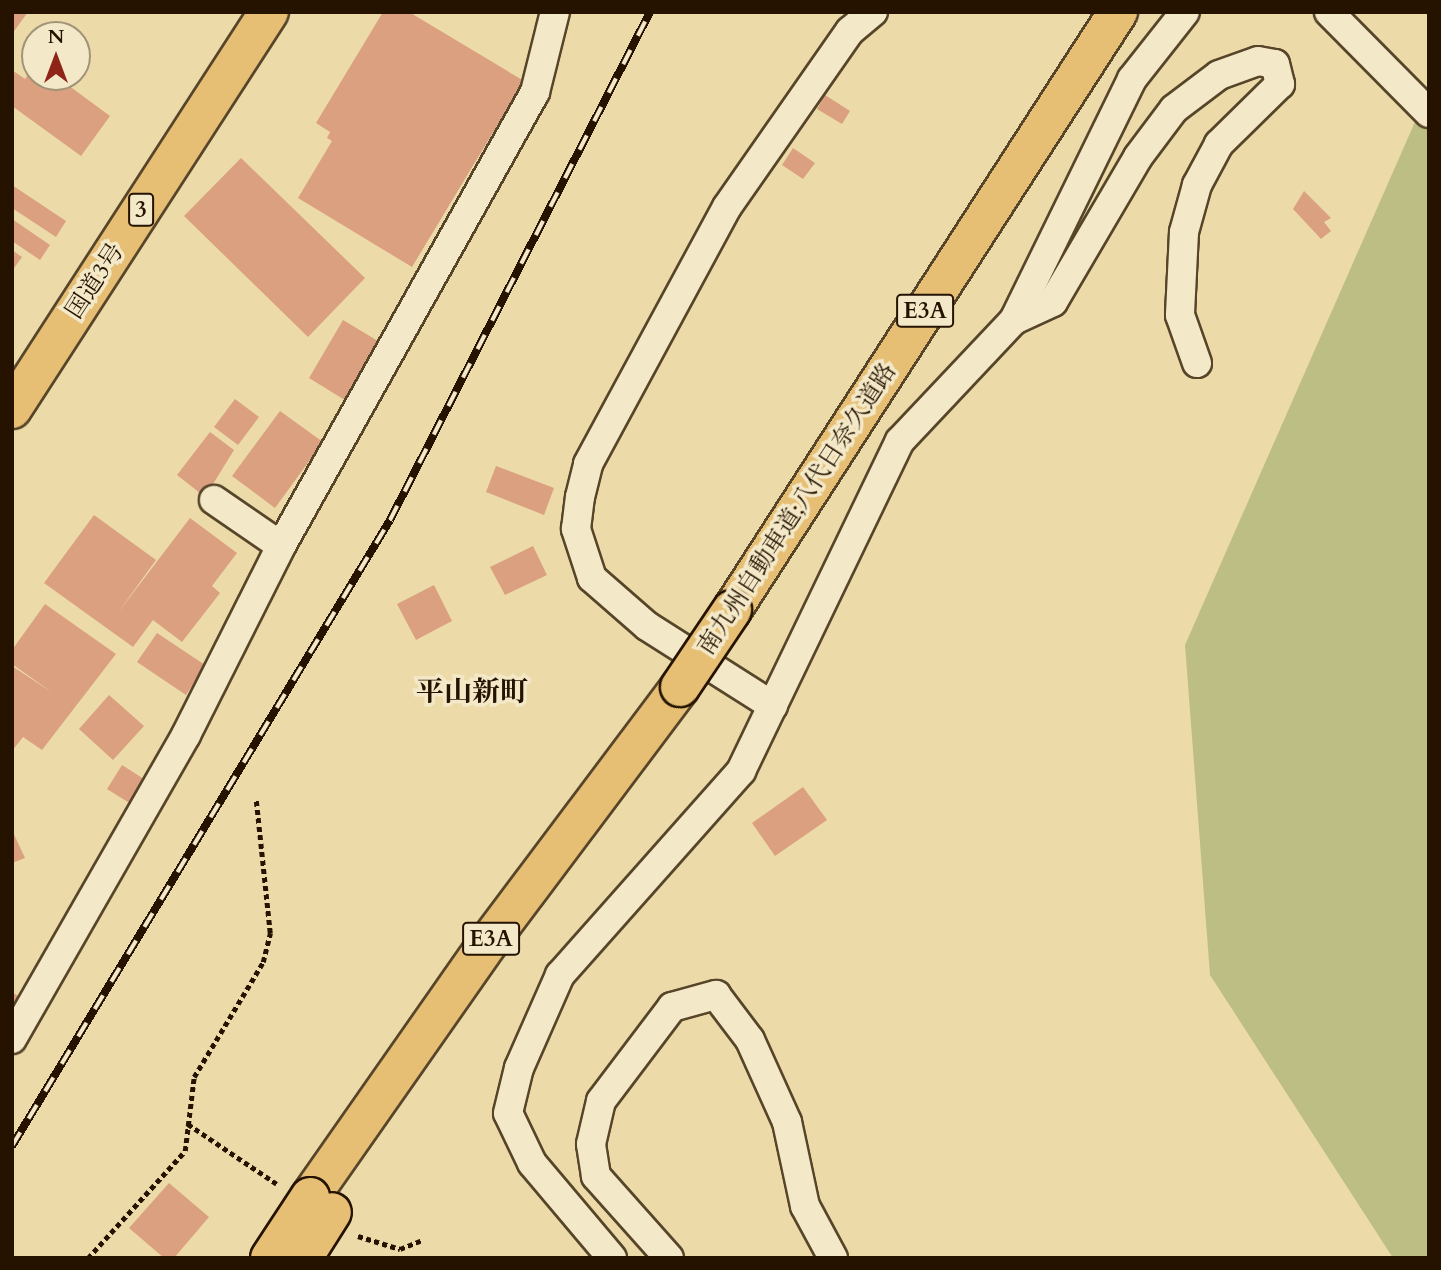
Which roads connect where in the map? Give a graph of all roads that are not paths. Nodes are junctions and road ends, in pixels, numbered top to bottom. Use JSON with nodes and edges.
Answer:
{"nodes":[{"id":1,"x":269,"y":12,"type":"edge"},
{"id":2,"x":555,"y":12,"type":"edge"},
{"id":3,"x":873,"y":12,"type":"edge"},
{"id":4,"x":1118,"y":12,"type":"edge"},
{"id":5,"x":1185,"y":12,"type":"edge"},
{"id":6,"x":1329,"y":12,"type":"edge"},
{"id":7,"x":1429,"y":113,"type":"edge"},
{"id":8,"x":1014,"y":320,"type":"junction"},
{"id":9,"x":1197,"y":363,"type":"dead end"},
{"id":10,"x":12,"y":409,"type":"edge"},
{"id":11,"x":215,"y":500,"type":"dead end"},
{"id":12,"x":281,"y":545,"type":"junction"},
{"id":13,"x":774,"y":706,"type":"junction"},
{"id":14,"x":12,"y":1039,"type":"edge"},
{"id":15,"x":321,"y":1204,"type":"junction"},
{"id":16,"x":270,"y":1258,"type":"edge"},
{"id":17,"x":303,"y":1258,"type":"edge"},
{"id":18,"x":612,"y":1258,"type":"edge"},
{"id":19,"x":669,"y":1258,"type":"edge"},
{"id":20,"x":833,"y":1258,"type":"edge"}],
"edges":[{"from":1,"to":10,"type":"highway","name":"国道3号","number":"3"},
{"from":2,"to":12,"type":"street"},
{"from":3,"to":13,"type":"street"},
{"from":4,"to":15,"type":"highway","name":"南九州自動車道;八代日奈久道路","number":"E3A","bridge":true},
{"from":5,"to":8,"type":"street"},
{"from":6,"to":7,"type":"street"},
{"from":8,"to":9,"type":"street"},
{"from":8,"to":13,"type":"street"},
{"from":11,"to":12,"type":"street"},
{"from":12,"to":14,"type":"street"},
{"from":13,"to":18,"type":"street"},
{"from":15,"to":16,"type":"highway","name":"南九州自動車道;八代日奈久道路","number":"E3A","bridge":true},
{"from":15,"to":17,"type":"highway","name":"南九州自動車道;八代日奈久道路","number":"E3A","bridge":true},
{"from":19,"to":20,"type":"street"}]}
